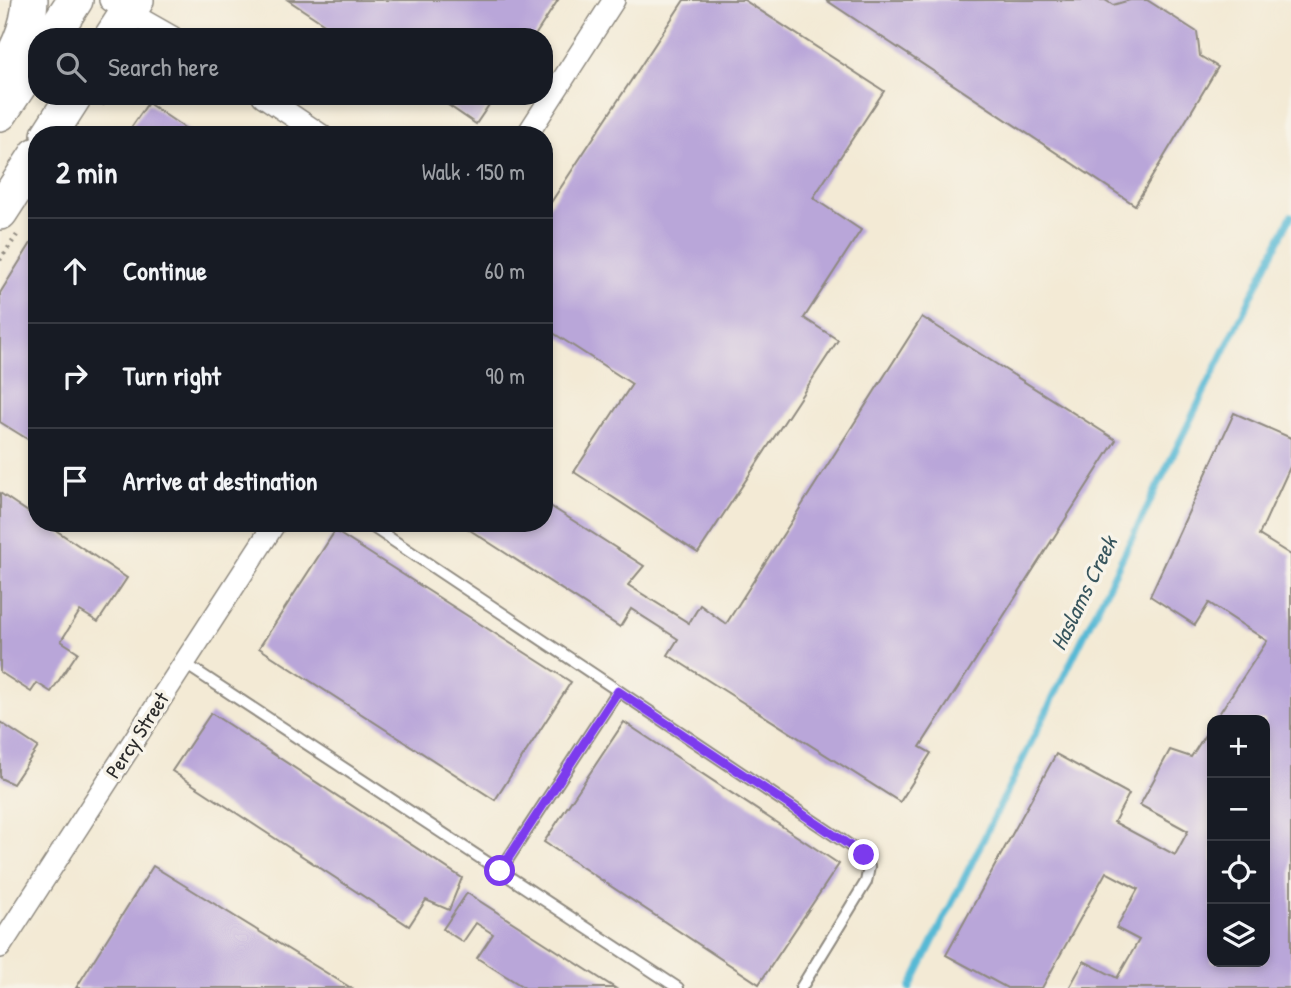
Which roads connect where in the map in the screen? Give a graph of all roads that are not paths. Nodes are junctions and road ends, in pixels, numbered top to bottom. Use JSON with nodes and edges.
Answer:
{"nodes":[{"id":1,"x":30,"y":0,"type":"edge"},
{"id":2,"x":75,"y":0,"type":"edge"},
{"id":3,"x":614,"y":0,"type":"edge"},
{"id":4,"x":122,"y":12,"type":"edge"},
{"id":5,"x":57,"y":28,"type":"edge"},
{"id":6,"x":154,"y":28,"type":"edge"},
{"id":7,"x":28,"y":71,"type":"edge"},
{"id":8,"x":0,"y":79,"type":"edge"},
{"id":9,"x":553,"y":95,"type":"edge"},
{"id":10,"x":68,"y":105,"type":"edge"},
{"id":11,"x":276,"y":105,"type":"edge"},
{"id":12,"x":546,"y":105,"type":"edge"},
{"id":13,"x":0,"y":113,"type":"edge"},
{"id":14,"x":55,"y":126,"type":"edge"},
{"id":15,"x":308,"y":126,"type":"edge"},
{"id":16,"x":533,"y":126,"type":"edge"},
{"id":17,"x":28,"y":169,"type":"edge"},
{"id":18,"x":0,"y":212,"type":"edge"},
{"id":19,"x":269,"y":532,"type":"edge"},
{"id":20,"x":380,"y":532,"type":"edge"},
{"id":21,"x":184,"y":663,"type":"junction"},
{"id":22,"x":618,"y":691,"type":"junction"},
{"id":23,"x":500,"y":871,"type":"junction"},
{"id":24,"x":0,"y":947,"type":"edge"},
{"id":25,"x":678,"y":988,"type":"edge"},
{"id":26,"x":801,"y":988,"type":"edge"}],
"edges":[{"from":1,"to":8,"type":"highway"},
{"from":2,"to":5,"type":"highway"},
{"from":3,"to":9,"type":"street"},
{"from":4,"to":6,"type":"street"},
{"from":7,"to":13,"type":"highway"},
{"from":10,"to":14,"type":"highway"},
{"from":11,"to":15,"type":"street"},
{"from":12,"to":16,"type":"street"},
{"from":17,"to":18,"type":"highway"},
{"from":19,"to":21,"type":"street","name":"Percy Street"},
{"from":20,"to":22,"type":"lane"},
{"from":21,"to":23,"type":"lane"},
{"from":21,"to":24,"type":"street","name":"Percy Street"},
{"from":22,"to":23,"type":"lane"},
{"from":22,"to":26,"type":"lane"},
{"from":23,"to":25,"type":"lane"}]}
